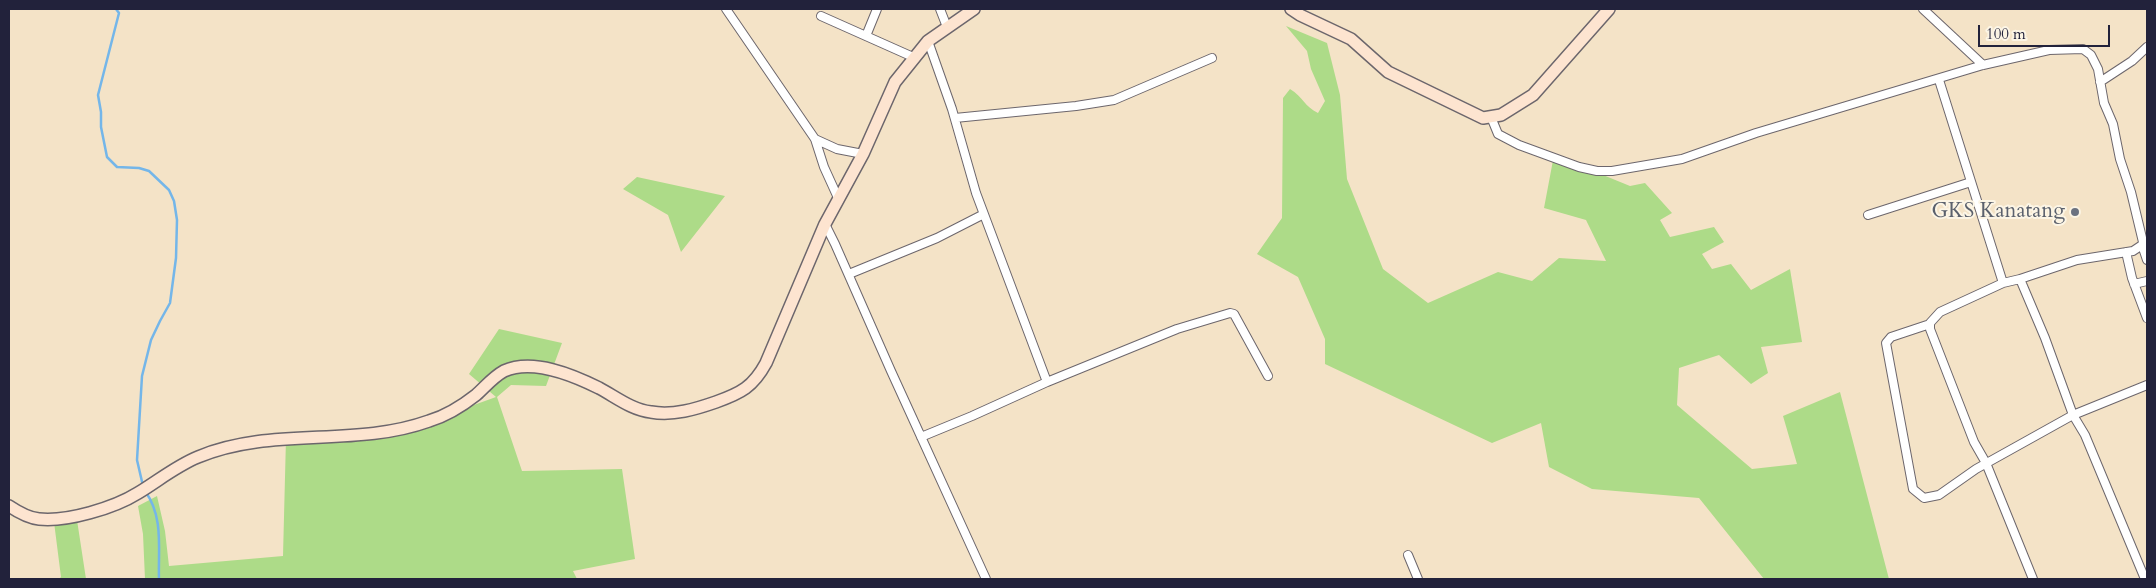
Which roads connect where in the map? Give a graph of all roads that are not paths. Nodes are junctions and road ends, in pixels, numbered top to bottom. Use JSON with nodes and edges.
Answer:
{"nodes":[{"id":1,"x":726,"y":9,"type":"edge"},
{"id":2,"x":877,"y":9,"type":"edge"},
{"id":3,"x":940,"y":9,"type":"edge"},
{"id":4,"x":974,"y":9,"type":"edge"},
{"id":5,"x":1291,"y":9,"type":"edge"},
{"id":6,"x":1609,"y":9,"type":"edge"},
{"id":7,"x":1923,"y":9,"type":"edge"},
{"id":8,"x":821,"y":16,"type":"dead end"},
{"id":9,"x":947,"y":27,"type":"junction"},
{"id":10,"x":866,"y":36,"type":"junction"},
{"id":11,"x":928,"y":41,"type":"junction"},
{"id":12,"x":2147,"y":47,"type":"edge"},
{"id":13,"x":913,"y":57,"type":"junction"},
{"id":14,"x":1212,"y":58,"type":"dead end"},
{"id":15,"x":1983,"y":65,"type":"junction"},
{"id":16,"x":1939,"y":80,"type":"junction"},
{"id":17,"x":2100,"y":82,"type":"junction"},
{"id":18,"x":1491,"y":117,"type":"junction"},
{"id":19,"x":955,"y":118,"type":"junction"},
{"id":20,"x":815,"y":138,"type":"junction"},
{"id":21,"x":863,"y":154,"type":"junction"},
{"id":22,"x":1971,"y":182,"type":"junction"},
{"id":23,"x":839,"y":200,"type":"junction"},
{"id":24,"x":984,"y":214,"type":"junction"},
{"id":25,"x":1868,"y":215,"type":"dead end"},
{"id":26,"x":825,"y":224,"type":"junction"},
{"id":27,"x":2142,"y":245,"type":"junction"},
{"id":28,"x":2126,"y":252,"type":"junction"},
{"id":29,"x":2147,"y":260,"type":"edge"},
{"id":30,"x":849,"y":274,"type":"junction"},
{"id":31,"x":2020,"y":279,"type":"junction"},
{"id":32,"x":2147,"y":281,"type":"edge"},
{"id":33,"x":2003,"y":283,"type":"junction"},
{"id":34,"x":2134,"y":284,"type":"junction"},
{"id":35,"x":2147,"y":318,"type":"edge"},
{"id":36,"x":1930,"y":324,"type":"junction"},
{"id":37,"x":1268,"y":376,"type":"dead end"},
{"id":38,"x":1047,"y":382,"type":"junction"},
{"id":39,"x":2147,"y":385,"type":"edge"},
{"id":40,"x":2073,"y":415,"type":"junction"},
{"id":41,"x":921,"y":437,"type":"junction"},
{"id":42,"x":1986,"y":464,"type":"junction"},
{"id":43,"x":9,"y":506,"type":"edge"},
{"id":44,"x":1408,"y":554,"type":"dead end"},
{"id":45,"x":986,"y":579,"type":"edge"},
{"id":46,"x":1418,"y":579,"type":"edge"},
{"id":47,"x":2033,"y":579,"type":"edge"},
{"id":48,"x":2145,"y":579,"type":"edge"}],
"edges":[{"from":1,"to":20,"type":"street"},
{"from":2,"to":10,"type":"street"},
{"from":3,"to":9,"type":"street"},
{"from":4,"to":9,"type":"main road"},
{"from":5,"to":18,"type":"main road"},
{"from":6,"to":18,"type":"main road"},
{"from":7,"to":15,"type":"street"},
{"from":8,"to":10,"type":"street"},
{"from":9,"to":11,"type":"main road"},
{"from":10,"to":13,"type":"street"},
{"from":11,"to":13,"type":"main road"},
{"from":11,"to":19,"type":"street"},
{"from":12,"to":17,"type":"street"},
{"from":13,"to":21,"type":"main road"},
{"from":14,"to":19,"type":"street"},
{"from":15,"to":16,"type":"street"},
{"from":15,"to":17,"type":"street"},
{"from":16,"to":18,"type":"street"},
{"from":16,"to":22,"type":"street"},
{"from":17,"to":27,"type":"street"},
{"from":19,"to":24,"type":"street"},
{"from":20,"to":21,"type":"street"},
{"from":20,"to":23,"type":"street"},
{"from":21,"to":23,"type":"main road"},
{"from":22,"to":25,"type":"street"},
{"from":22,"to":33,"type":"street"},
{"from":23,"to":26,"type":"main road"},
{"from":24,"to":30,"type":"street"},
{"from":24,"to":38,"type":"street"},
{"from":26,"to":30,"type":"street"},
{"from":26,"to":43,"type":"main road"},
{"from":27,"to":28,"type":"street"},
{"from":27,"to":29,"type":"street"},
{"from":28,"to":31,"type":"street"},
{"from":28,"to":34,"type":"street"},
{"from":30,"to":41,"type":"street"},
{"from":31,"to":33,"type":"street"},
{"from":31,"to":40,"type":"street"},
{"from":32,"to":34,"type":"street"},
{"from":33,"to":36,"type":"street"},
{"from":34,"to":35,"type":"street"},
{"from":36,"to":42,"type":"street"},
{"from":36,"to":42,"type":"street"},
{"from":37,"to":38,"type":"street"},
{"from":38,"to":41,"type":"street"},
{"from":39,"to":40,"type":"street"},
{"from":40,"to":42,"type":"street"},
{"from":40,"to":48,"type":"street"},
{"from":41,"to":45,"type":"street"},
{"from":42,"to":47,"type":"street"},
{"from":44,"to":46,"type":"street"}]}
